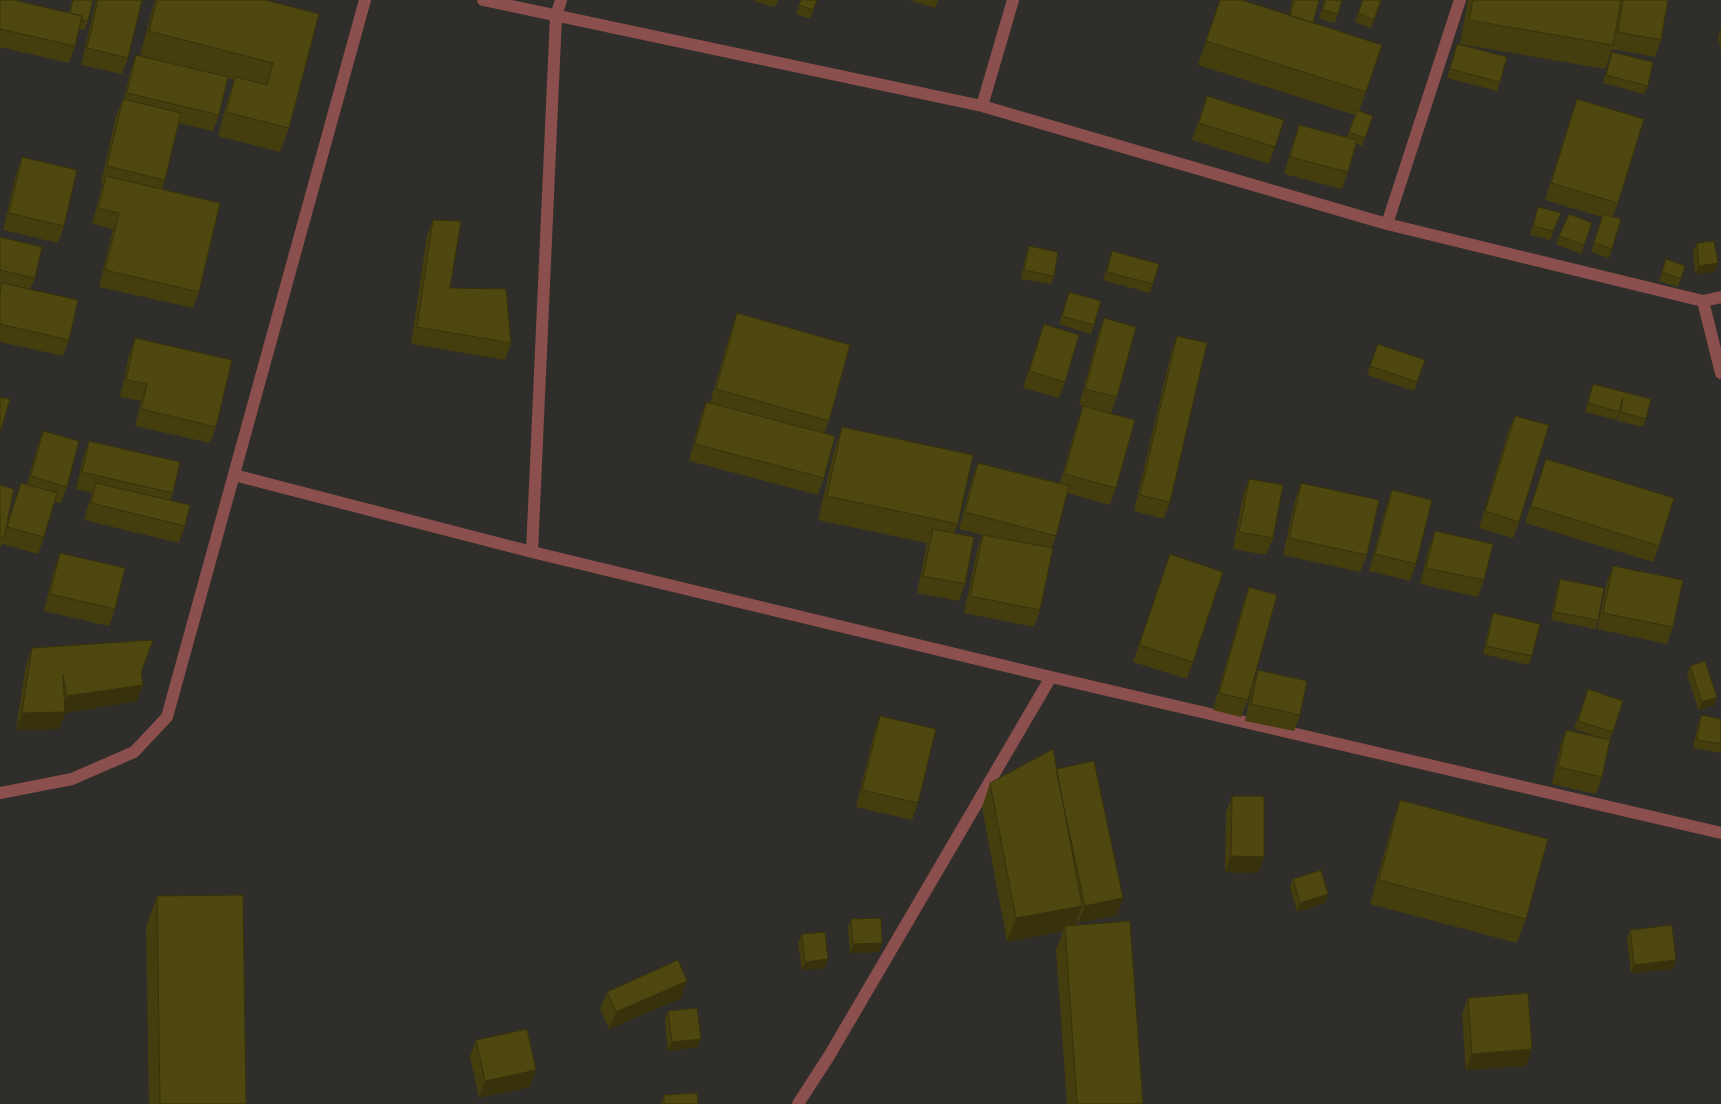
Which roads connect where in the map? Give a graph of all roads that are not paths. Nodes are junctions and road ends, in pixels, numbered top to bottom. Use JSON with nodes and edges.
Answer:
{"nodes":[{"id":1,"x":365,"y":0,"type":"edge"},
{"id":2,"x":483,"y":0,"type":"edge"},
{"id":3,"x":561,"y":0,"type":"edge"},
{"id":4,"x":1013,"y":0,"type":"edge"},
{"id":5,"x":1460,"y":0,"type":"edge"},
{"id":6,"x":556,"y":16,"type":"junction"},
{"id":7,"x":982,"y":106,"type":"junction"},
{"id":8,"x":1387,"y":224,"type":"junction"},
{"id":9,"x":1721,"y":297,"type":"edge"},
{"id":10,"x":1704,"y":301,"type":"junction"},
{"id":11,"x":1721,"y":373,"type":"edge"},
{"id":12,"x":234,"y":475,"type":"junction"},
{"id":13,"x":532,"y":552,"type":"junction"},
{"id":14,"x":1051,"y":677,"type":"junction"},
{"id":15,"x":0,"y":793,"type":"edge"},
{"id":16,"x":1721,"y":833,"type":"edge"},
{"id":17,"x":798,"y":1104,"type":"edge"}],
"edges":[{"from":1,"to":12,"type":"street"},
{"from":2,"to":6,"type":"street"},
{"from":3,"to":6,"type":"street"},
{"from":4,"to":7,"type":"street"},
{"from":5,"to":8,"type":"street"},
{"from":6,"to":7,"type":"street"},
{"from":6,"to":13,"type":"street"},
{"from":7,"to":8,"type":"street"},
{"from":8,"to":10,"type":"street"},
{"from":9,"to":10,"type":"street"},
{"from":10,"to":11,"type":"street"},
{"from":12,"to":13,"type":"street"},
{"from":12,"to":15,"type":"street"},
{"from":13,"to":14,"type":"street"},
{"from":14,"to":16,"type":"street"},
{"from":14,"to":17,"type":"street"}]}
